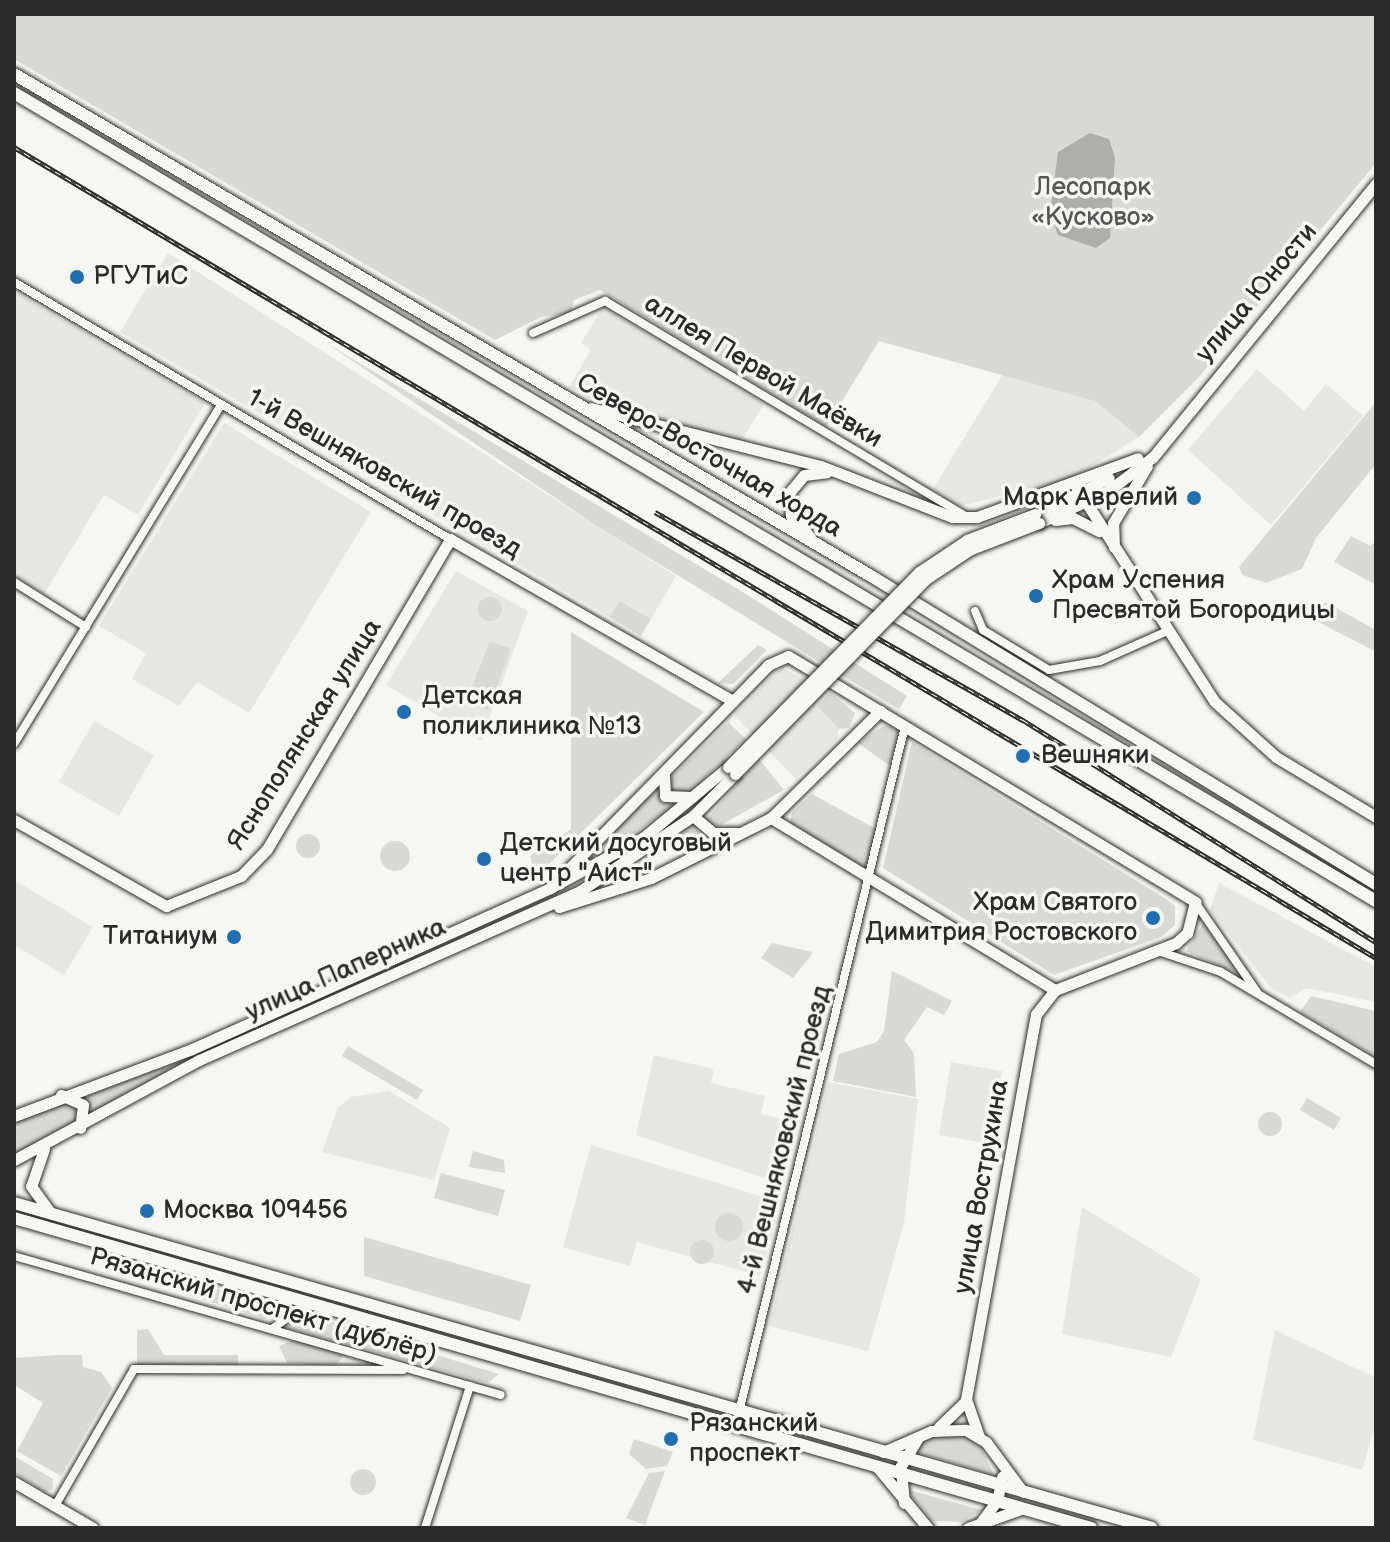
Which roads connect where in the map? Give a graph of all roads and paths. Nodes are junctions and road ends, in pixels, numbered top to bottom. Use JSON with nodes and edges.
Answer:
{"nodes":[{"id":1,"x":14,"y":74,"type":"edge"},
{"id":2,"x":14,"y":93,"type":"edge"},
{"id":3,"x":1376,"y":184,"type":"edge"},
{"id":4,"x":14,"y":282,"type":"edge"},
{"id":5,"x":533,"y":333,"type":"dead end"},
{"id":6,"x":565,"y":398,"type":"junction"},
{"id":7,"x":221,"y":405,"type":"junction"},
{"id":8,"x":1144,"y":458,"type":"junction"},
{"id":9,"x":838,"y":473,"type":"junction"},
{"id":10,"x":1080,"y":494,"type":"junction"},
{"id":11,"x":968,"y":518,"type":"junction"},
{"id":12,"x":1037,"y":518,"type":"junction"},
{"id":13,"x":1103,"y":534,"type":"junction"},
{"id":14,"x":450,"y":539,"type":"junction"},
{"id":15,"x":819,"y":546,"type":"junction"},
{"id":16,"x":1116,"y":556,"type":"junction"},
{"id":17,"x":14,"y":582,"type":"edge"},
{"id":18,"x":975,"y":611,"type":"dead end"},
{"id":19,"x":86,"y":627,"type":"junction"},
{"id":20,"x":1165,"y":632,"type":"junction"},
{"id":21,"x":733,"y":701,"type":"junction"},
{"id":22,"x":880,"y":711,"type":"junction"},
{"id":23,"x":905,"y":726,"type":"junction"},
{"id":24,"x":14,"y":744,"type":"edge"},
{"id":25,"x":732,"y":771,"type":"junction"},
{"id":26,"x":664,"y":774,"type":"junction"},
{"id":27,"x":700,"y":794,"type":"junction"},
{"id":28,"x":693,"y":816,"type":"junction"},
{"id":29,"x":1376,"y":817,"type":"edge"},
{"id":30,"x":771,"y":818,"type":"junction"},
{"id":31,"x":14,"y":820,"type":"edge"},
{"id":32,"x":744,"y":833,"type":"junction"},
{"id":33,"x":869,"y":877,"type":"junction"},
{"id":34,"x":1376,"y":884,"type":"edge"},
{"id":35,"x":550,"y":888,"type":"junction"},
{"id":36,"x":1376,"y":901,"type":"edge"},
{"id":37,"x":1195,"y":902,"type":"junction"},
{"id":38,"x":509,"y":923,"type":"junction"},
{"id":39,"x":1161,"y":952,"type":"junction"},
{"id":40,"x":1055,"y":990,"type":"junction"},
{"id":41,"x":1258,"y":993,"type":"junction"},
{"id":42,"x":1376,"y":1064,"type":"edge"},
{"id":43,"x":60,"y":1095,"type":"junction"},
{"id":44,"x":14,"y":1116,"type":"edge"},
{"id":45,"x":80,"y":1129,"type":"junction"},
{"id":46,"x":52,"y":1142,"type":"junction"},
{"id":47,"x":14,"y":1160,"type":"edge"},
{"id":48,"x":14,"y":1203,"type":"edge"},
{"id":49,"x":54,"y":1214,"type":"junction"},
{"id":50,"x":14,"y":1218,"type":"edge"},
{"id":51,"x":14,"y":1256,"type":"edge"},
{"id":52,"x":309,"y":1304,"type":"junction"},
{"id":53,"x":272,"y":1329,"type":"junction"},
{"id":54,"x":355,"y":1353,"type":"junction"},
{"id":55,"x":352,"y":1369,"type":"junction"},
{"id":56,"x":416,"y":1370,"type":"junction"},
{"id":57,"x":470,"y":1386,"type":"junction"},
{"id":58,"x":501,"y":1395,"type":"dead end"},
{"id":59,"x":966,"y":1399,"type":"junction"},
{"id":60,"x":739,"y":1413,"type":"junction"},
{"id":61,"x":928,"y":1432,"type":"junction"},
{"id":62,"x":979,"y":1436,"type":"junction"},
{"id":63,"x":883,"y":1452,"type":"junction"},
{"id":64,"x":997,"y":1457,"type":"junction"},
{"id":65,"x":903,"y":1459,"type":"junction"},
{"id":66,"x":878,"y":1468,"type":"junction"},
{"id":67,"x":899,"y":1475,"type":"junction"},
{"id":68,"x":14,"y":1482,"type":"edge"},
{"id":69,"x":1002,"y":1488,"type":"junction"},
{"id":70,"x":1027,"y":1494,"type":"junction"},
{"id":71,"x":997,"y":1501,"type":"junction"},
{"id":72,"x":904,"y":1503,"type":"junction"},
{"id":73,"x":55,"y":1506,"type":"junction"},
{"id":74,"x":1021,"y":1508,"type":"junction"},
{"id":75,"x":981,"y":1522,"type":"junction"},
{"id":76,"x":925,"y":1525,"type":"edge"},
{"id":77,"x":93,"y":1528,"type":"edge"},
{"id":78,"x":425,"y":1528,"type":"edge"},
{"id":79,"x":935,"y":1528,"type":"edge"},
{"id":80,"x":968,"y":1528,"type":"edge"},
{"id":81,"x":1091,"y":1528,"type":"edge"},
{"id":82,"x":1152,"y":1528,"type":"edge"}],
"edges":[{"from":1,"to":6,"type":"main road","name":"Северо-Восточная хорда"},
{"from":2,"to":36,"type":"main road","name":"Северо-Восточная хорда"},
{"from":3,"to":8,"type":"street","name":"улица Юности"},
{"from":4,"to":7,"type":"street","name":"1-й Вешняковский проезд"},
{"from":5,"to":11,"type":"street","name":"аллея Первой Маёвки"},
{"from":6,"to":9,"type":"street"},
{"from":6,"to":15,"type":"main road","name":"Северо-Восточная хорда"},
{"from":7,"to":14,"type":"street","name":"1-й Вешняковский проезд"},
{"from":7,"to":19,"type":"street"},
{"from":8,"to":10,"type":"street","name":"улица Юности"},
{"from":8,"to":16,"type":"street"},
{"from":9,"to":11,"type":"street"},
{"from":9,"to":15,"type":"street"},
{"from":10,"to":11,"type":"street"},
{"from":10,"to":12,"type":"street","name":"улица Юности"},
{"from":10,"to":13,"type":"street"},
{"from":12,"to":13,"type":"street"},
{"from":12,"to":25,"type":"street","bridge":true},
{"from":13,"to":16,"type":"street"},
{"from":14,"to":21,"type":"street","name":"1-й Вешняковский проезд"},
{"from":14,"to":31,"type":"street","name":"Яснополянская улица"},
{"from":15,"to":34,"type":"main road","name":"Северо-Восточная хорда"},
{"from":16,"to":20,"type":"street"},
{"from":17,"to":19,"type":"street"},
{"from":18,"to":20,"type":"street"},
{"from":19,"to":24,"type":"street"},
{"from":20,"to":29,"type":"street"},
{"from":21,"to":22,"type":"street"},
{"from":21,"to":26,"type":"street"},
{"from":22,"to":23,"type":"street"},
{"from":22,"to":30,"type":"street"},
{"from":23,"to":33,"type":"street","name":"4-й Вешняковский проезд"},
{"from":23,"to":37,"type":"street"},
{"from":25,"to":27,"type":"street","name":"улица Паперника"},
{"from":25,"to":28,"type":"street","name":"улица Паперника"},
{"from":26,"to":27,"type":"street"},
{"from":26,"to":35,"type":"street"},
{"from":27,"to":35,"type":"street","name":"улица Паперника"},
{"from":28,"to":32,"type":"street"},
{"from":28,"to":38,"type":"street","name":"улица Паперника"},
{"from":30,"to":32,"type":"street"},
{"from":30,"to":33,"type":"street"},
{"from":32,"to":38,"type":"street"},
{"from":33,"to":40,"type":"street"},
{"from":33,"to":60,"type":"street","name":"4-й Вешняковский проезд"},
{"from":35,"to":43,"type":"street","name":"улица Паперника"},
{"from":37,"to":39,"type":"street"},
{"from":37,"to":41,"type":"street"},
{"from":38,"to":45,"type":"street","name":"улица Паперника"},
{"from":39,"to":40,"type":"street"},
{"from":39,"to":41,"type":"street"},
{"from":40,"to":59,"type":"street","name":"улица Вострухина"},
{"from":41,"to":42,"type":"street"},
{"from":43,"to":44,"type":"street","name":"улица Паперника"},
{"from":43,"to":45,"type":"street"},
{"from":45,"to":46,"type":"street","name":"улица Паперника"},
{"from":46,"to":47,"type":"street","name":"улица Паперника"},
{"from":46,"to":49,"type":"street"},
{"from":48,"to":49,"type":"main road"},
{"from":49,"to":60,"type":"main road"},
{"from":50,"to":52,"type":"main road"},
{"from":51,"to":53,"type":"street","name":"Рязанский проспект (дублёр)"},
{"from":52,"to":53,"type":"street"},
{"from":52,"to":66,"type":"main road"},
{"from":53,"to":54,"type":"street","name":"Рязанский проспект (дублёр)"},
{"from":54,"to":55,"type":"street"},
{"from":54,"to":56,"type":"street","name":"Рязанский проспект (дублёр)"},
{"from":55,"to":56,"type":"street"},
{"from":55,"to":73,"type":"street"},
{"from":56,"to":57,"type":"street","name":"Рязанский проспект (дублёр)"},
{"from":57,"to":58,"type":"street","name":"Рязанский проспект (дублёр)"},
{"from":57,"to":78,"type":"street"},
{"from":59,"to":61,"type":"street"},
{"from":59,"to":62,"type":"street","name":"улица Вострухина"},
{"from":60,"to":63,"type":"main road"},
{"from":61,"to":62,"type":"street"},
{"from":61,"to":63,"type":"street"},
{"from":61,"to":65,"type":"street"},
{"from":62,"to":64,"type":"street"},
{"from":63,"to":65,"type":"main road"},
{"from":64,"to":69,"type":"street"},
{"from":64,"to":70,"type":"street"},
{"from":65,"to":67,"type":"street"},
{"from":65,"to":69,"type":"main road"},
{"from":66,"to":67,"type":"main road"},
{"from":66,"to":72,"type":"street"},
{"from":67,"to":71,"type":"main road"},
{"from":67,"to":72,"type":"street"},
{"from":68,"to":73,"type":"street"},
{"from":69,"to":70,"type":"main road"},
{"from":69,"to":71,"type":"street"},
{"from":70,"to":82,"type":"main road"},
{"from":71,"to":74,"type":"main road"},
{"from":71,"to":75,"type":"street"},
{"from":72,"to":76,"type":"street"},
{"from":73,"to":77,"type":"street"},
{"from":74,"to":75,"type":"street"},
{"from":74,"to":81,"type":"main road"},
{"from":75,"to":80,"type":"street"},
{"from":76,"to":79,"type":"street"}]}
